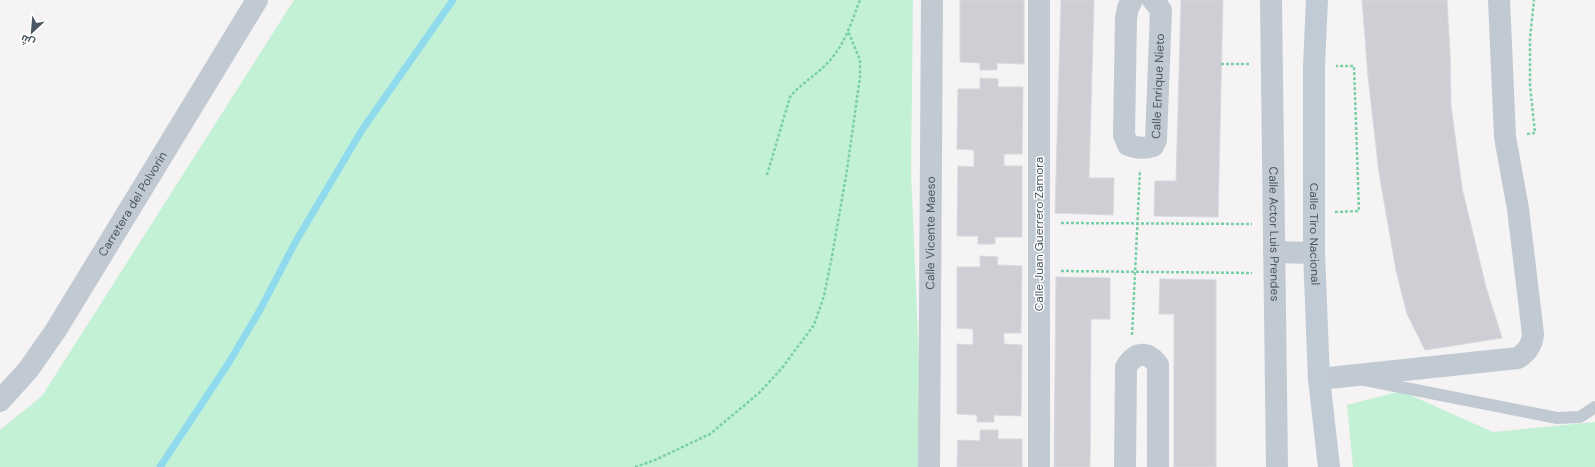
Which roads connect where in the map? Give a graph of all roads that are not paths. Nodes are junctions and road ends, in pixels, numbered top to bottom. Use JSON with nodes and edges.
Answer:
{"nodes":[{"id":1,"x":257,"y":0,"type":"edge"},
{"id":2,"x":932,"y":0,"type":"edge"},
{"id":3,"x":1039,"y":0,"type":"edge"},
{"id":4,"x":1132,"y":0,"type":"edge"},
{"id":5,"x":1153,"y":0,"type":"edge"},
{"id":6,"x":1271,"y":0,"type":"edge"},
{"id":7,"x":1317,"y":0,"type":"edge"},
{"id":8,"x":1499,"y":0,"type":"edge"},
{"id":9,"x":1314,"y":253,"type":"junction"},
{"id":10,"x":1274,"y":263,"type":"junction"},
{"id":11,"x":1346,"y":376,"type":"junction"},
{"id":12,"x":1319,"y":379,"type":"junction"},
{"id":13,"x":0,"y":401,"type":"edge"},
{"id":14,"x":1595,"y":407,"type":"edge"},
{"id":15,"x":930,"y":467,"type":"edge"},
{"id":16,"x":1039,"y":467,"type":"edge"},
{"id":17,"x":1125,"y":467,"type":"edge"},
{"id":18,"x":1158,"y":467,"type":"edge"},
{"id":19,"x":1277,"y":467,"type":"edge"},
{"id":20,"x":1329,"y":467,"type":"edge"}],
"edges":[{"from":1,"to":13,"type":"street","name":"Carretera del Polvorin"},
{"from":2,"to":15,"type":"street","name":"Calle Vicente Maeso"},
{"from":3,"to":16,"type":"street","name":"Calle Juan Guerrero Zamora"},
{"from":4,"to":5,"type":"street","name":"Calle Enrique Nieto"},
{"from":6,"to":10,"type":"street","name":"Calle Actor Luis Prendes"},
{"from":7,"to":9,"type":"main road","name":"Calle Tiro Nacional"},
{"from":8,"to":11,"type":"street"},
{"from":9,"to":10,"type":"street"},
{"from":9,"to":12,"type":"main road","name":"Calle Tiro Nacional"},
{"from":10,"to":19,"type":"street","name":"Calle Actor Luis Prendes"},
{"from":11,"to":12,"type":"street"},
{"from":11,"to":14,"type":"lane"},
{"from":12,"to":20,"type":"main road","name":"Calle Tiro Nacional"},
{"from":17,"to":18,"type":"street"}]}
